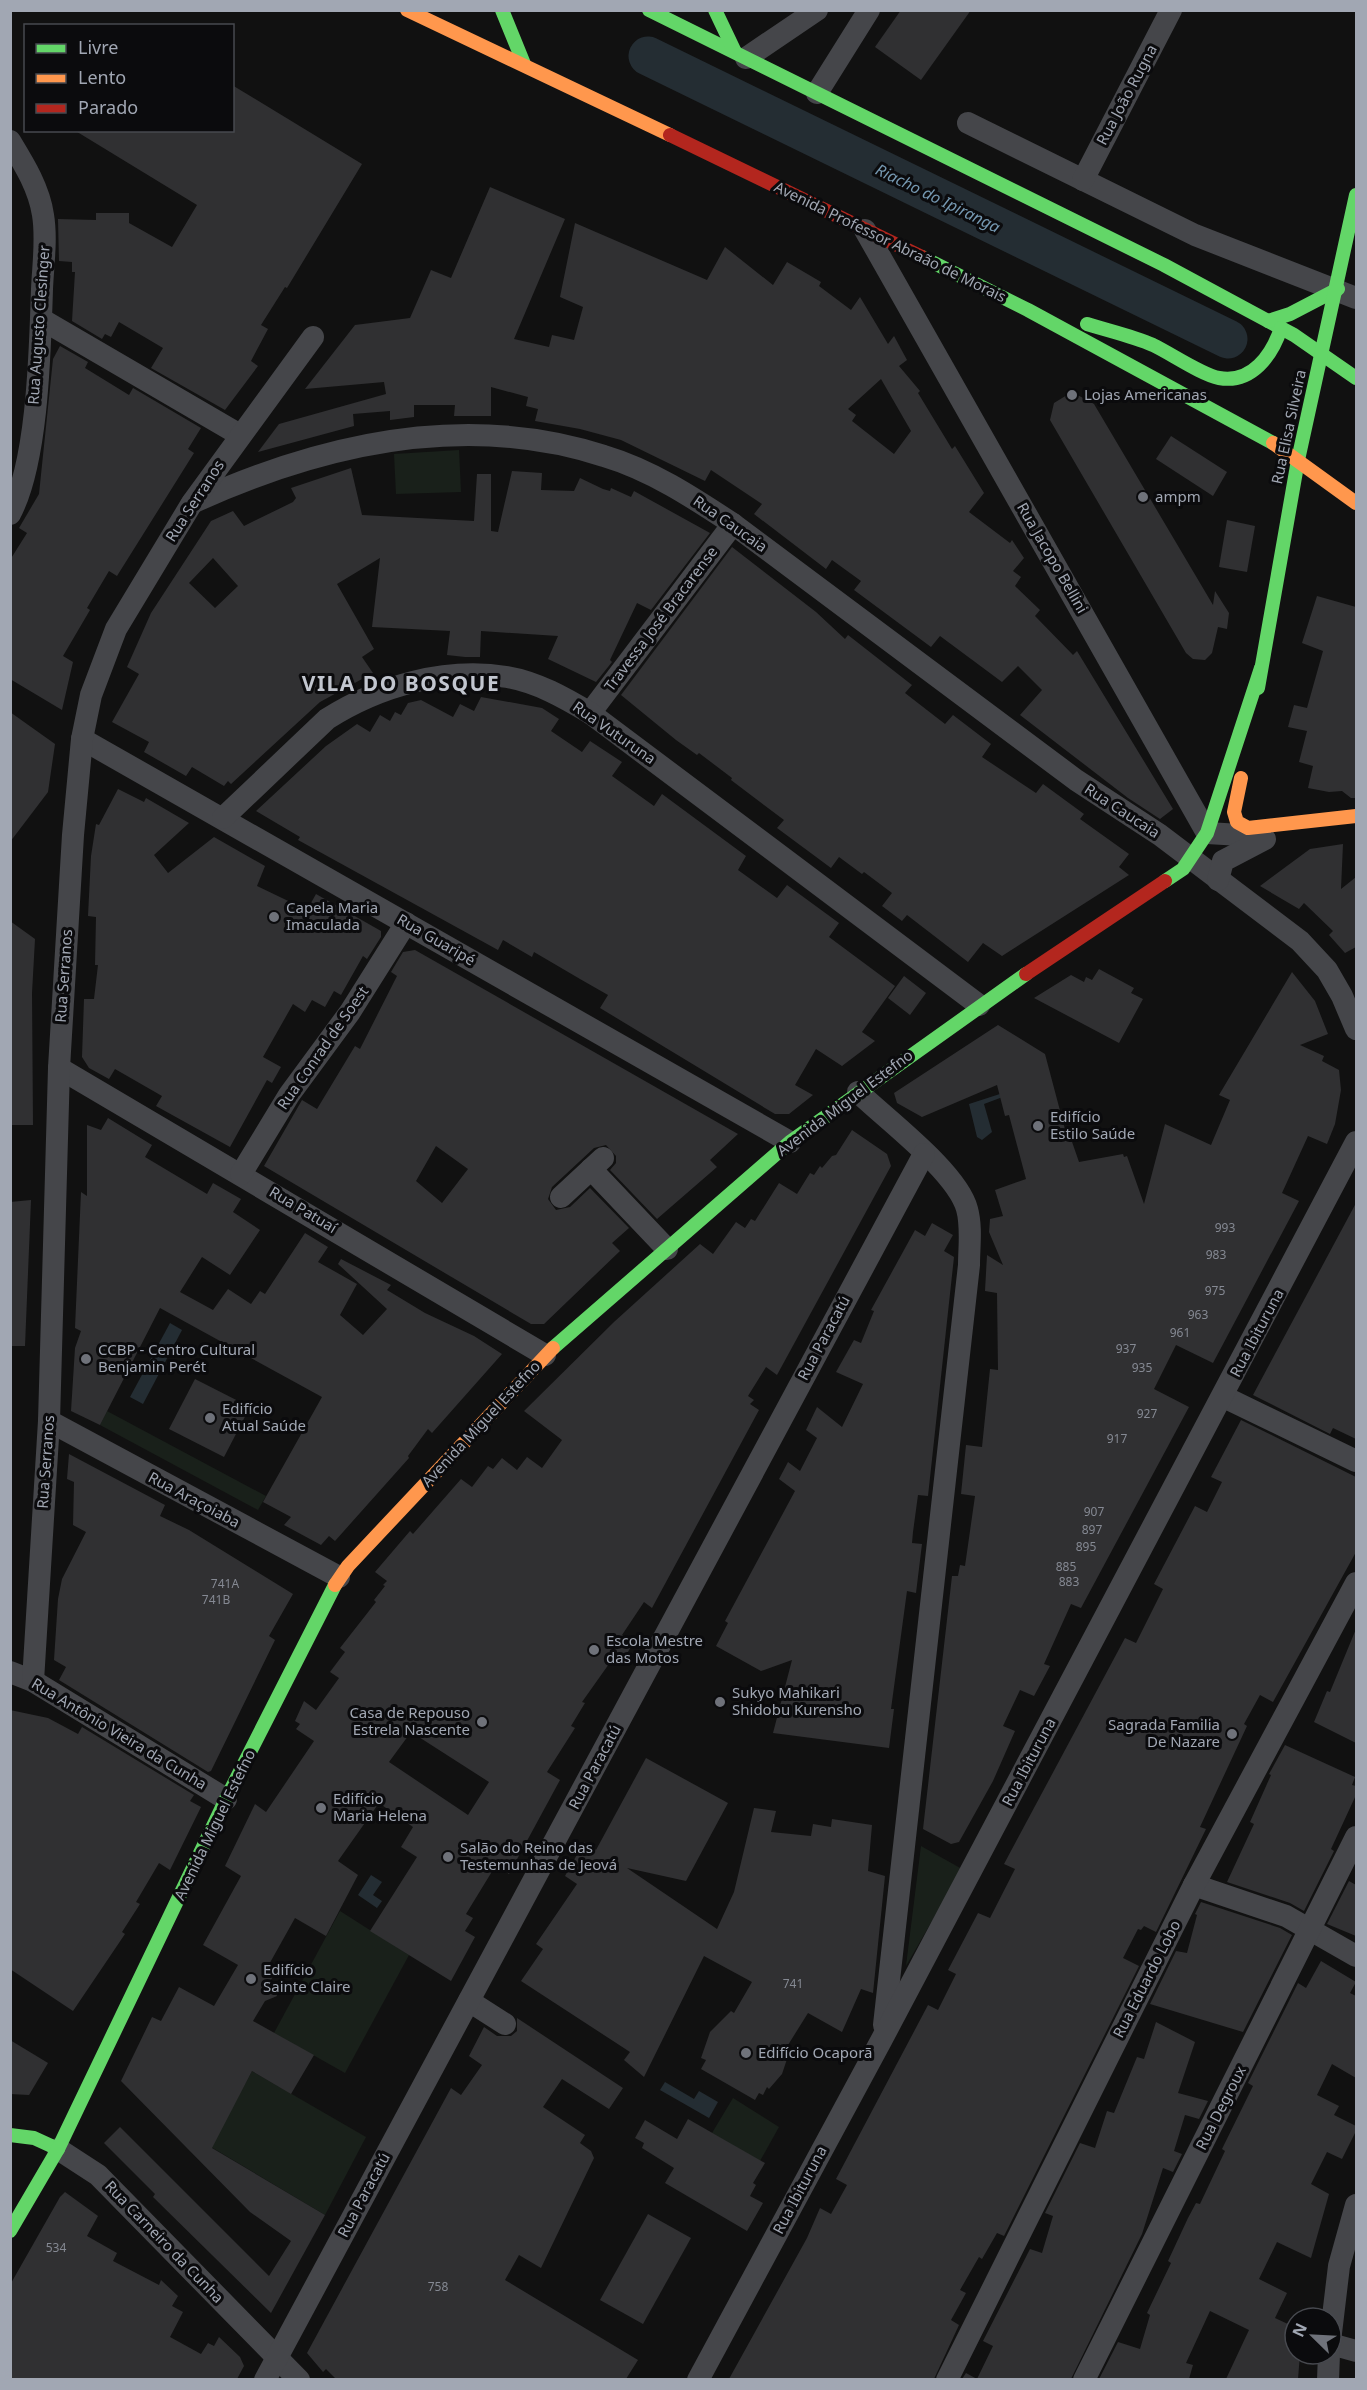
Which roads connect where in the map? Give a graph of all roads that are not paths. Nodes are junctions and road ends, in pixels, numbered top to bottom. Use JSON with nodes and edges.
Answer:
{"nodes":[{"id":1,"x":407,"y":10,"type":"edge"},
{"id":2,"x":502,"y":10,"type":"edge"},
{"id":3,"x":649,"y":10,"type":"edge"},
{"id":4,"x":716,"y":10,"type":"edge"},
{"id":5,"x":817,"y":10,"type":"edge"},
{"id":6,"x":869,"y":10,"type":"edge"},
{"id":7,"x":1171,"y":10,"type":"edge"},
{"id":8,"x":740,"y":55,"type":"junction"},
{"id":9,"x":524,"y":64,"type":"junction"},
{"id":10,"x":817,"y":93,"type":"junction"},
{"id":11,"x":969,"y":123,"type":"dead end"},
{"id":12,"x":10,"y":141,"type":"edge"},
{"id":13,"x":1083,"y":180,"type":"junction"},
{"id":14,"x":1356,"y":195,"type":"edge"},
{"id":15,"x":864,"y":228,"type":"junction"},
{"id":16,"x":1347,"y":293,"type":"edge"},
{"id":17,"x":1028,"y":310,"type":"junction"},
{"id":18,"x":41,"y":319,"type":"junction"},
{"id":19,"x":1268,"y":321,"type":"junction"},
{"id":20,"x":1281,"y":328,"type":"junction"},
{"id":21,"x":313,"y":338,"type":"dead end"},
{"id":22,"x":1321,"y":353,"type":"junction"},
{"id":23,"x":1356,"y":378,"type":"edge"},
{"id":24,"x":240,"y":435,"type":"junction"},
{"id":25,"x":1298,"y":460,"type":"junction"},
{"id":26,"x":192,"y":503,"type":"junction"},
{"id":27,"x":1356,"y":503,"type":"edge"},
{"id":28,"x":10,"y":514,"type":"edge"},
{"id":29,"x":733,"y":524,"type":"junction"},
{"id":30,"x":1261,"y":668,"type":"junction"},
{"id":31,"x":590,"y":713,"type":"junction"},
{"id":32,"x":82,"y":738,"type":"junction"},
{"id":33,"x":1356,"y":816,"type":"edge"},
{"id":34,"x":223,"y":818,"type":"junction"},
{"id":35,"x":1305,"y":821,"type":"junction"},
{"id":36,"x":1207,"y":833,"type":"junction"},
{"id":37,"x":1271,"y":836,"type":"junction"},
{"id":38,"x":1191,"y":859,"type":"junction"},
{"id":39,"x":1218,"y":880,"type":"junction"},
{"id":40,"x":406,"y":923,"type":"junction"},
{"id":41,"x":979,"y":1005,"type":"junction"},
{"id":42,"x":1356,"y":1029,"type":"edge"},
{"id":43,"x":59,"y":1068,"type":"junction"},
{"id":44,"x":858,"y":1092,"type":"junction"},
{"id":45,"x":790,"y":1142,"type":"junction"},
{"id":46,"x":1356,"y":1142,"type":"edge"},
{"id":47,"x":924,"y":1154,"type":"junction"},
{"id":48,"x":241,"y":1174,"type":"junction"},
{"id":49,"x":561,"y":1197,"type":"dead end"},
{"id":50,"x":668,"y":1249,"type":"junction"},
{"id":51,"x":545,"y":1355,"type":"junction"},
{"id":52,"x":1224,"y":1397,"type":"junction"},
{"id":53,"x":49,"y":1421,"type":"junction"},
{"id":54,"x":1356,"y":1461,"type":"edge"},
{"id":55,"x":339,"y":1578,"type":"junction"},
{"id":56,"x":1356,"y":1583,"type":"edge"},
{"id":57,"x":33,"y":1671,"type":"junction"},
{"id":58,"x":10,"y":1672,"type":"edge"},
{"id":59,"x":226,"y":1799,"type":"junction"},
{"id":60,"x":1356,"y":1837,"type":"edge"},
{"id":61,"x":1194,"y":1885,"type":"junction"},
{"id":62,"x":1312,"y":1930,"type":"junction"},
{"id":63,"x":1356,"y":1956,"type":"edge"},
{"id":64,"x":469,"y":2001,"type":"junction"},
{"id":65,"x":505,"y":2024,"type":"dead end"},
{"id":66,"x":882,"y":2039,"type":"junction"},
{"id":67,"x":10,"y":2135,"type":"edge"},
{"id":68,"x":58,"y":2149,"type":"junction"},
{"id":69,"x":1356,"y":2205,"type":"edge"},
{"id":70,"x":10,"y":2231,"type":"edge"},
{"id":71,"x":1335,"y":2306,"type":"edge"},
{"id":72,"x":277,"y":2358,"type":"junction"},
{"id":73,"x":265,"y":2379,"type":"edge"},
{"id":74,"x":299,"y":2379,"type":"edge"},
{"id":75,"x":698,"y":2379,"type":"edge"},
{"id":76,"x":947,"y":2379,"type":"edge"},
{"id":77,"x":1084,"y":2379,"type":"edge"}],
"edges":[{"from":1,"to":9,"type":"street","name":"Avenida Professor Abraão de Morais"},
{"from":2,"to":9,"type":"street"},
{"from":3,"to":8,"type":"street"},
{"from":4,"to":8,"type":"street"},
{"from":5,"to":8,"type":"street"},
{"from":6,"to":10,"type":"street"},
{"from":7,"to":13,"type":"street","name":"Rua João Rugna"},
{"from":8,"to":10,"type":"street"},
{"from":9,"to":15,"type":"street","name":"Avenida Professor Abraão de Morais"},
{"from":10,"to":19,"type":"street"},
{"from":11,"to":13,"type":"street"},
{"from":12,"to":18,"type":"street","name":"Rua Augusto Clesinger"},
{"from":13,"to":16,"type":"street"},
{"from":14,"to":16,"type":"street","name":"Rua Elisa Silveira"},
{"from":15,"to":17,"type":"street","name":"Avenida Professor Abraão de Morais"},
{"from":15,"to":36,"type":"street","name":"Rua Jacopo Bellini"},
{"from":16,"to":19,"type":"street"},
{"from":16,"to":22,"type":"street","name":"Rua Elisa Silveira"},
{"from":17,"to":20,"type":"street"},
{"from":17,"to":25,"type":"street","name":"Avenida Professor Abraão de Morais"},
{"from":18,"to":24,"type":"street"},
{"from":18,"to":28,"type":"street","name":"Rua Augusto Clesinger"},
{"from":19,"to":20,"type":"street"},
{"from":20,"to":22,"type":"street"},
{"from":21,"to":24,"type":"street","name":"Rua Serranos"},
{"from":22,"to":23,"type":"street"},
{"from":22,"to":25,"type":"street","name":"Rua Elisa Silveira"},
{"from":24,"to":26,"type":"street","name":"Rua Serranos"},
{"from":25,"to":27,"type":"street","name":"Avenida Professor Abraão de Morais"},
{"from":25,"to":30,"type":"street","name":"Rua Elisa Silveira"},
{"from":26,"to":29,"type":"street","name":"Rua Caucaia"},
{"from":26,"to":32,"type":"street","name":"Rua Serranos"},
{"from":29,"to":31,"type":"street","name":"Travessa José Bracarense"},
{"from":29,"to":38,"type":"street","name":"Rua Caucaia"},
{"from":30,"to":35,"type":"street","name":"Rua Elisa Silveira"},
{"from":30,"to":36,"type":"street","name":"Rua Elisa Silveira"},
{"from":31,"to":34,"type":"street","name":"Rua Vuturuna"},
{"from":31,"to":41,"type":"street","name":"Rua Vuturuna"},
{"from":32,"to":34,"type":"street","name":"Rua Guaripé"},
{"from":32,"to":43,"type":"street","name":"Rua Serranos"},
{"from":33,"to":35,"type":"street"},
{"from":34,"to":40,"type":"street","name":"Rua Guaripé"},
{"from":35,"to":37,"type":"street"},
{"from":36,"to":37,"type":"street"},
{"from":36,"to":38,"type":"street","name":"Avenida Miguel Estefno"},
{"from":37,"to":39,"type":"street"},
{"from":38,"to":39,"type":"street"},
{"from":38,"to":41,"type":"street","name":"Avenida Miguel Estefno"},
{"from":39,"to":42,"type":"street"},
{"from":40,"to":45,"type":"street","name":"Rua Guaripé"},
{"from":40,"to":48,"type":"street","name":"Rua Conrad de Soest"},
{"from":41,"to":44,"type":"street","name":"Avenida Miguel Estefno"},
{"from":43,"to":48,"type":"street","name":"Rua Patuaí"},
{"from":43,"to":53,"type":"street","name":"Rua Serranos"},
{"from":44,"to":45,"type":"street","name":"Avenida Miguel Estefno"},
{"from":44,"to":47,"type":"street"},
{"from":45,"to":50,"type":"street","name":"Avenida Miguel Estefno"},
{"from":46,"to":52,"type":"street","name":"Rua Ibituruna"},
{"from":47,"to":64,"type":"street","name":"Rua Paracatú"},
{"from":47,"to":66,"type":"street"},
{"from":48,"to":51,"type":"street","name":"Rua Patuaí"},
{"from":49,"to":50,"type":"street"},
{"from":50,"to":51,"type":"street","name":"Avenida Miguel Estefno"},
{"from":51,"to":55,"type":"street","name":"Avenida Miguel Estefno"},
{"from":52,"to":54,"type":"street"},
{"from":52,"to":66,"type":"street","name":"Rua Ibituruna"},
{"from":53,"to":55,"type":"street","name":"Rua Araçoiaba"},
{"from":53,"to":57,"type":"street","name":"Rua Serranos"},
{"from":55,"to":59,"type":"street","name":"Avenida Miguel Estefno"},
{"from":56,"to":61,"type":"street","name":"Rua Eduardo Lobo"},
{"from":57,"to":58,"type":"street"},
{"from":57,"to":59,"type":"street","name":"Rua Antônio Vieira da Cunha"},
{"from":59,"to":68,"type":"street","name":"Avenida Miguel Estefno"},
{"from":60,"to":62,"type":"street","name":"Rua Degroux"},
{"from":61,"to":62,"type":"street"},
{"from":61,"to":76,"type":"street","name":"Rua Eduardo Lobo"},
{"from":62,"to":63,"type":"street"},
{"from":62,"to":77,"type":"street","name":"Rua Degroux"},
{"from":64,"to":65,"type":"street"},
{"from":64,"to":72,"type":"street","name":"Rua Paracatú"},
{"from":66,"to":75,"type":"street","name":"Rua Ibituruna"},
{"from":67,"to":68,"type":"street","name":"Rua Carneiro da Cunha"},
{"from":68,"to":70,"type":"street","name":"Avenida Miguel Estefno"},
{"from":68,"to":72,"type":"street","name":"Rua Carneiro da Cunha"},
{"from":69,"to":71,"type":"street"},
{"from":72,"to":73,"type":"street","name":"Rua Paracatú"},
{"from":72,"to":74,"type":"street","name":"Rua Carneiro da Cunha"}]}
